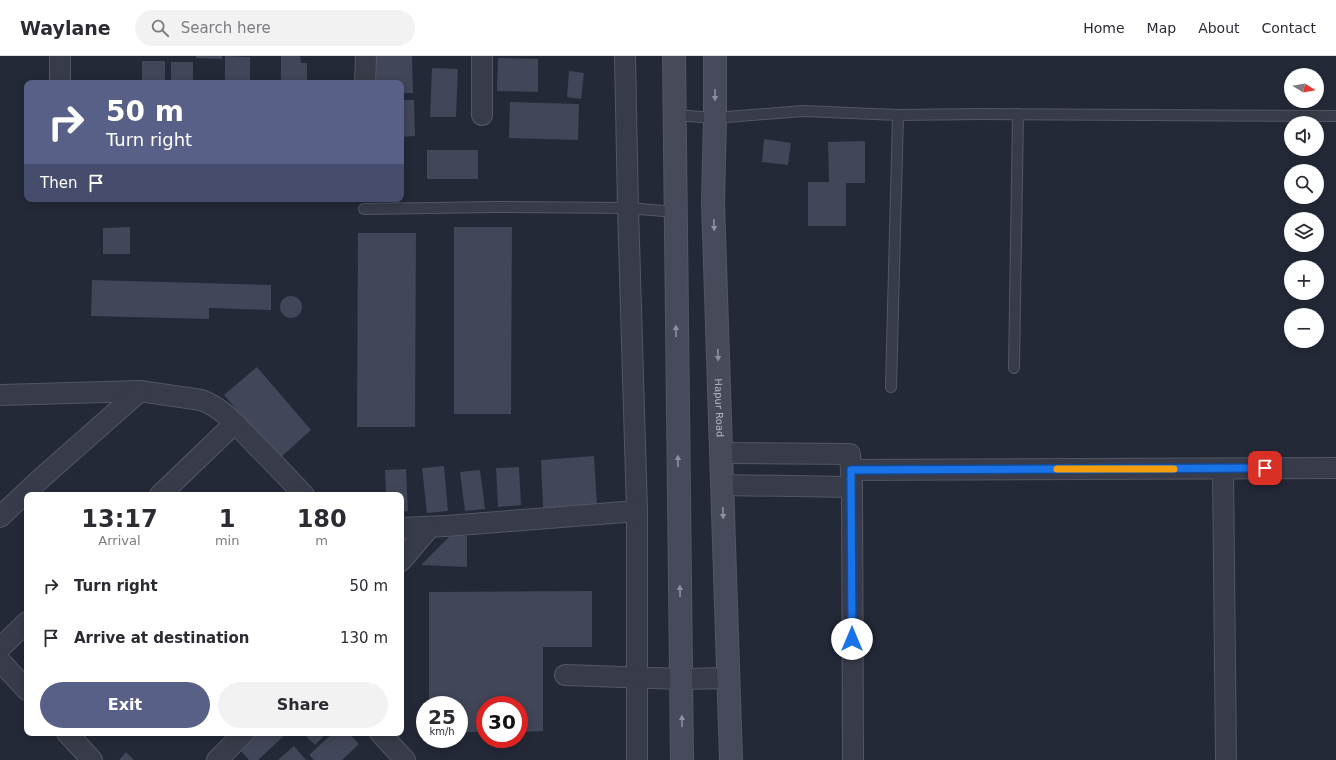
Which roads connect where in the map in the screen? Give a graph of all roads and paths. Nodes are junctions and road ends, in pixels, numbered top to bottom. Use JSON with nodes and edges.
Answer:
{"nodes":[{"id":1,"x":60,"y":56,"type":"edge"},
{"id":2,"x":366,"y":56,"type":"edge"},
{"id":3,"x":482,"y":56,"type":"edge"},
{"id":4,"x":625,"y":56,"type":"edge"},
{"id":5,"x":674,"y":56,"type":"edge"},
{"id":6,"x":715,"y":56,"type":"edge"},
{"id":7,"x":60,"y":80,"type":"edge"},
{"id":8,"x":365,"y":80,"type":"edge"},
{"id":9,"x":1018,"y":114,"type":"junction"},
{"id":10,"x":482,"y":115,"type":"dead end"},
{"id":11,"x":674,"y":115,"type":"junction"},
{"id":12,"x":898,"y":115,"type":"junction"},
{"id":13,"x":1336,"y":116,"type":"edge"},
{"id":14,"x":715,"y":118,"type":"junction"},
{"id":15,"x":628,"y":208,"type":"junction"},
{"id":16,"x":364,"y":209,"type":"dead end"},
{"id":17,"x":675,"y":212,"type":"junction"},
{"id":18,"x":1014,"y":368,"type":"dead end"},
{"id":19,"x":891,"y":387,"type":"dead end"},
{"id":20,"x":140,"y":391,"type":"junction"},
{"id":21,"x":0,"y":395,"type":"edge"},
{"id":22,"x":235,"y":423,"type":"junction"},
{"id":23,"x":721,"y":453,"type":"junction"},
{"id":24,"x":1336,"y":468,"type":"edge"},
{"id":25,"x":1223,"y":469,"type":"junction"},
{"id":26,"x":851,"y":479,"type":"junction"},
{"id":27,"x":722,"y":485,"type":"junction"},
{"id":28,"x":26,"y":492,"type":"edge"},
{"id":29,"x":163,"y":492,"type":"edge"},
{"id":30,"x":301,"y":492,"type":"edge"},
{"id":31,"x":24,"y":494,"type":"edge"},
{"id":32,"x":637,"y":511,"type":"junction"},
{"id":33,"x":0,"y":516,"type":"edge"},
{"id":34,"x":430,"y":527,"type":"junction"},
{"id":35,"x":404,"y":528,"type":"edge"},
{"id":36,"x":404,"y":557,"type":"edge"},
{"id":37,"x":24,"y":625,"type":"edge"},
{"id":38,"x":0,"y":648,"type":"edge"},
{"id":39,"x":0,"y":661,"type":"edge"},
{"id":40,"x":565,"y":675,"type":"dead end"},
{"id":41,"x":636,"y":677,"type":"junction"},
{"id":42,"x":681,"y":678,"type":"junction"},
{"id":43,"x":728,"y":678,"type":"junction"},
{"id":44,"x":24,"y":687,"type":"edge"},
{"id":45,"x":72,"y":736,"type":"edge"},
{"id":46,"x":242,"y":736,"type":"edge"},
{"id":47,"x":383,"y":736,"type":"edge"},
{"id":48,"x":227,"y":757,"type":"edge"},
{"id":49,"x":92,"y":760,"type":"edge"},
{"id":50,"x":405,"y":760,"type":"edge"},
{"id":51,"x":637,"y":760,"type":"edge"},
{"id":52,"x":682,"y":760,"type":"edge"},
{"id":53,"x":731,"y":760,"type":"edge"},
{"id":54,"x":853,"y":760,"type":"edge"},
{"id":55,"x":1226,"y":760,"type":"edge"}],
"edges":[{"from":1,"to":7,"type":"street"},
{"from":2,"to":8,"type":"street"},
{"from":3,"to":10,"type":"street"},
{"from":4,"to":15,"type":"street"},
{"from":5,"to":11,"type":"main road"},
{"from":6,"to":14,"type":"main road","name":"Hapur Road","one_way":true},
{"from":9,"to":12,"type":"lane"},
{"from":9,"to":13,"type":"lane"},
{"from":9,"to":18,"type":"lane"},
{"from":11,"to":14,"type":"lane"},
{"from":11,"to":17,"type":"main road"},
{"from":12,"to":14,"type":"lane"},
{"from":12,"to":19,"type":"lane"},
{"from":14,"to":23,"type":"main road","name":"Hapur Road","one_way":true},
{"from":15,"to":16,"type":"lane"},
{"from":15,"to":17,"type":"lane"},
{"from":15,"to":32,"type":"street"},
{"from":42,"to":17,"type":"main road","one_way":true},
{"from":20,"to":21,"type":"street"},
{"from":20,"to":22,"type":"street"},
{"from":20,"to":28,"type":"street"},
{"from":22,"to":29,"type":"street"},
{"from":22,"to":30,"type":"street"},
{"from":23,"to":26,"type":"street"},
{"from":23,"to":27,"type":"main road","name":"Hapur Road"},
{"from":24,"to":25,"type":"street"},
{"from":25,"to":26,"type":"street"},
{"from":25,"to":55,"type":"street"},
{"from":26,"to":27,"type":"street"},
{"from":26,"to":54,"type":"street"},
{"from":27,"to":43,"type":"main road","name":"Hapur Road","one_way":true},
{"from":31,"to":33,"type":"street"},
{"from":32,"to":34,"type":"street"},
{"from":32,"to":41,"type":"street"},
{"from":34,"to":35,"type":"street"},
{"from":34,"to":36,"type":"street"},
{"from":37,"to":38,"type":"street"},
{"from":39,"to":44,"type":"street"},
{"from":40,"to":41,"type":"street"},
{"from":41,"to":42,"type":"street"},
{"from":41,"to":51,"type":"street"},
{"from":42,"to":43,"type":"street"},
{"from":52,"to":42,"type":"main road","one_way":true},
{"from":43,"to":53,"type":"main road","name":"Hapur Road"},
{"from":45,"to":49,"type":"street"},
{"from":46,"to":48,"type":"street"},
{"from":47,"to":50,"type":"street"}]}
